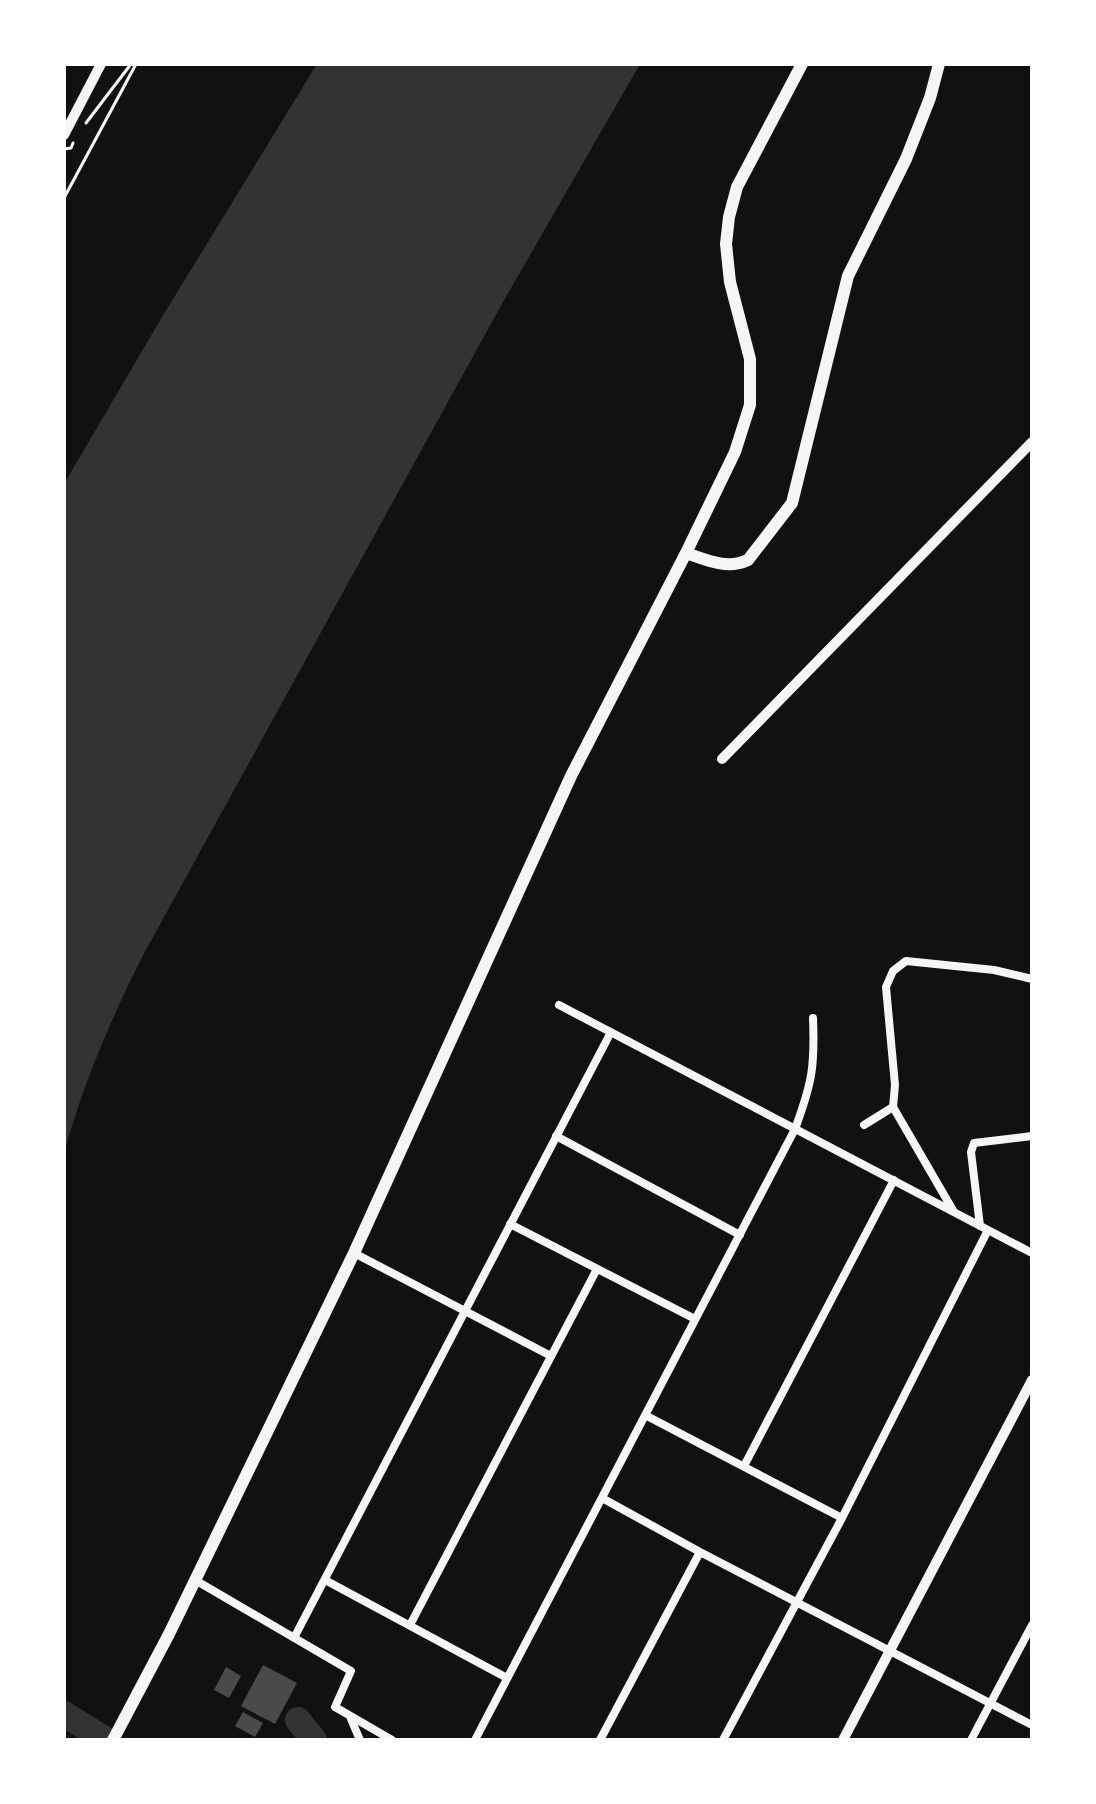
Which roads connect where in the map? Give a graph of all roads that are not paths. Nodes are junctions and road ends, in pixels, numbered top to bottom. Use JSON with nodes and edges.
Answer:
{"nodes":[{"id":1,"x":101,"y":64,"type":"edge"},
{"id":2,"x":802,"y":64,"type":"edge"},
{"id":3,"x":939,"y":64,"type":"edge"},
{"id":4,"x":64,"y":135,"type":"edge"},
{"id":5,"x":1032,"y":442,"type":"edge"},
{"id":6,"x":686,"y":553,"type":"junction"},
{"id":7,"x":722,"y":759,"type":"dead end"},
{"id":8,"x":1032,"y":979,"type":"edge"},
{"id":9,"x":559,"y":1005,"type":"dead end"},
{"id":10,"x":813,"y":1018,"type":"dead end"},
{"id":11,"x":611,"y":1032,"type":"junction"},
{"id":12,"x":893,"y":1107,"type":"junction"},
{"id":13,"x":864,"y":1125,"type":"dead end"},
{"id":14,"x":795,"y":1129,"type":"junction"},
{"id":15,"x":556,"y":1136,"type":"junction"},
{"id":16,"x":1032,"y":1136,"type":"edge"},
{"id":17,"x":894,"y":1180,"type":"junction"},
{"id":18,"x":955,"y":1212,"type":"junction"},
{"id":19,"x":510,"y":1224,"type":"junction"},
{"id":20,"x":984,"y":1228,"type":"junction"},
{"id":21,"x":740,"y":1235,"type":"junction"},
{"id":22,"x":354,"y":1253,"type":"junction"},
{"id":23,"x":1032,"y":1253,"type":"edge"},
{"id":24,"x":597,"y":1269,"type":"junction"},
{"id":25,"x":465,"y":1311,"type":"junction"},
{"id":26,"x":695,"y":1319,"type":"junction"},
{"id":27,"x":551,"y":1356,"type":"junction"},
{"id":28,"x":1032,"y":1380,"type":"edge"},
{"id":29,"x":645,"y":1415,"type":"junction"},
{"id":30,"x":744,"y":1466,"type":"junction"},
{"id":31,"x":602,"y":1498,"type":"junction"},
{"id":32,"x":842,"y":1518,"type":"junction"},
{"id":33,"x":700,"y":1552,"type":"junction"},
{"id":34,"x":195,"y":1580,"type":"junction"},
{"id":35,"x":325,"y":1580,"type":"junction"},
{"id":36,"x":795,"y":1601,"type":"junction"},
{"id":37,"x":410,"y":1625,"type":"junction"},
{"id":38,"x":1032,"y":1625,"type":"edge"},
{"id":39,"x":295,"y":1636,"type":"junction"},
{"id":40,"x":890,"y":1651,"type":"junction"},
{"id":41,"x":507,"y":1678,"type":"junction"},
{"id":42,"x":990,"y":1703,"type":"junction"},
{"id":43,"x":351,"y":1717,"type":"junction"},
{"id":44,"x":1032,"y":1725,"type":"edge"},
{"id":45,"x":113,"y":1740,"type":"edge"},
{"id":46,"x":360,"y":1740,"type":"edge"},
{"id":47,"x":392,"y":1740,"type":"edge"},
{"id":48,"x":475,"y":1740,"type":"edge"},
{"id":49,"x":600,"y":1740,"type":"edge"},
{"id":50,"x":723,"y":1740,"type":"edge"},
{"id":51,"x":843,"y":1740,"type":"edge"},
{"id":52,"x":971,"y":1740,"type":"edge"}],
"edges":[{"from":1,"to":4,"type":"street"},
{"from":2,"to":6,"type":"main road"},
{"from":3,"to":6,"type":"main road"},
{"from":5,"to":7,"type":"street"},
{"from":6,"to":22,"type":"main road"},
{"from":8,"to":12,"type":"street"},
{"from":9,"to":11,"type":"street"},
{"from":10,"to":14,"type":"street"},
{"from":11,"to":14,"type":"street"},
{"from":11,"to":15,"type":"street"},
{"from":12,"to":13,"type":"street"},
{"from":12,"to":18,"type":"street"},
{"from":14,"to":17,"type":"street"},
{"from":14,"to":21,"type":"street"},
{"from":15,"to":19,"type":"street"},
{"from":15,"to":21,"type":"street"},
{"from":16,"to":20,"type":"street"},
{"from":17,"to":18,"type":"street"},
{"from":17,"to":30,"type":"street"},
{"from":18,"to":20,"type":"street"},
{"from":19,"to":24,"type":"street"},
{"from":19,"to":25,"type":"street"},
{"from":20,"to":23,"type":"street"},
{"from":20,"to":32,"type":"street"},
{"from":21,"to":26,"type":"street"},
{"from":22,"to":25,"type":"street"},
{"from":22,"to":34,"type":"main road"},
{"from":24,"to":26,"type":"street"},
{"from":24,"to":27,"type":"street"},
{"from":25,"to":27,"type":"street"},
{"from":25,"to":35,"type":"street"},
{"from":26,"to":29,"type":"street"},
{"from":27,"to":37,"type":"street"},
{"from":28,"to":40,"type":"street"},
{"from":29,"to":30,"type":"street"},
{"from":29,"to":31,"type":"street"},
{"from":30,"to":32,"type":"street"},
{"from":31,"to":33,"type":"street"},
{"from":31,"to":41,"type":"street"},
{"from":32,"to":36,"type":"street"},
{"from":33,"to":36,"type":"street"},
{"from":33,"to":49,"type":"street"},
{"from":34,"to":39,"type":"street"},
{"from":34,"to":45,"type":"main road"},
{"from":35,"to":37,"type":"street"},
{"from":35,"to":39,"type":"street"},
{"from":36,"to":40,"type":"street"},
{"from":36,"to":50,"type":"street"},
{"from":37,"to":41,"type":"street"},
{"from":38,"to":42,"type":"street"},
{"from":39,"to":43,"type":"street"},
{"from":40,"to":42,"type":"street"},
{"from":40,"to":51,"type":"street"},
{"from":41,"to":48,"type":"street"},
{"from":42,"to":44,"type":"street"},
{"from":42,"to":52,"type":"street"},
{"from":43,"to":46,"type":"street"},
{"from":43,"to":47,"type":"street"}]}
